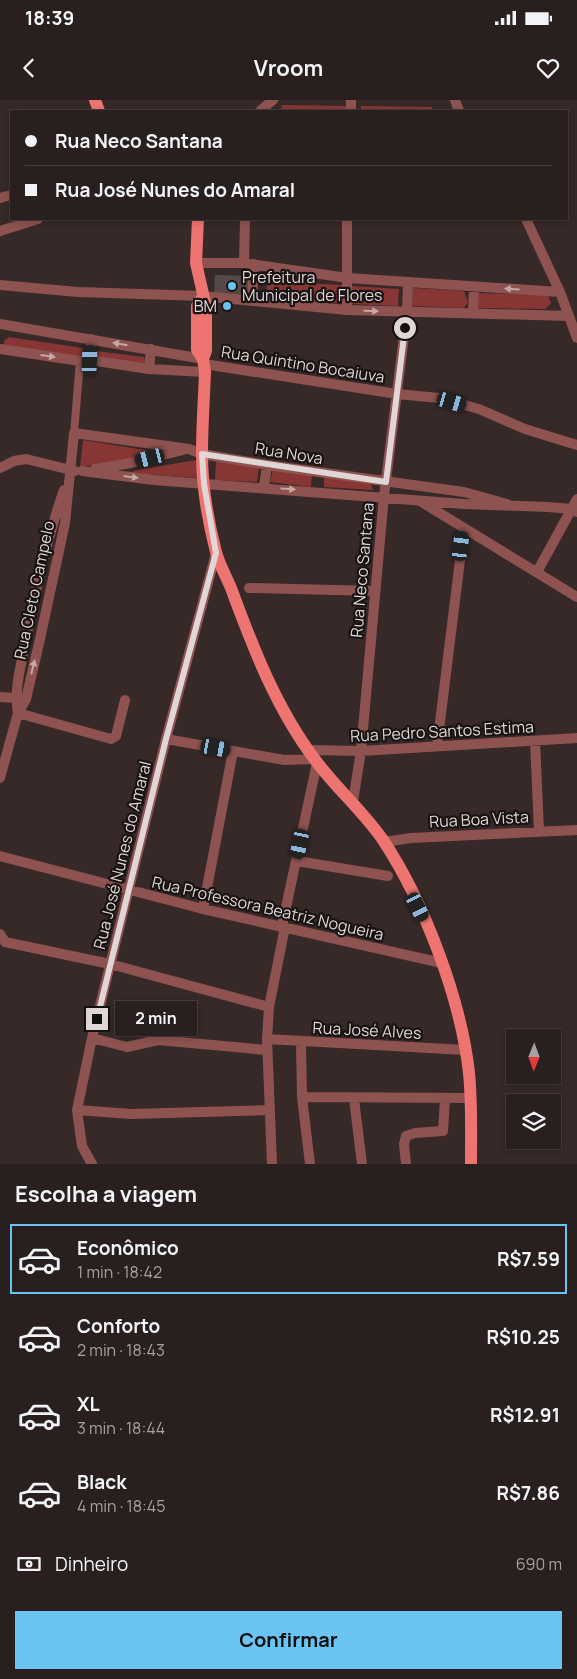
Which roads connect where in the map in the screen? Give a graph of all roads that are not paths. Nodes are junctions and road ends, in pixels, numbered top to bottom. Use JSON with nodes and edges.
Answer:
{"nodes":[{"id":1,"x":273,"y":100,"type":"edge"},
{"id":2,"x":261,"y":110,"type":"edge"},
{"id":3,"x":32,"y":220,"type":"edge"},
{"id":4,"x":198,"y":220,"type":"edge"},
{"id":5,"x":245,"y":220,"type":"edge"},
{"id":6,"x":347,"y":220,"type":"edge"},
{"id":7,"x":526,"y":220,"type":"edge"},
{"id":8,"x":0,"y":231,"type":"edge"},
{"id":9,"x":196,"y":263,"type":"junction"},
{"id":10,"x":249,"y":263,"type":"junction"},
{"id":11,"x":348,"y":278,"type":"junction"},
{"id":12,"x":408,"y":283,"type":"junction"},
{"id":13,"x":0,"y":285,"type":"edge"},
{"id":14,"x":474,"y":288,"type":"junction"},
{"id":15,"x":560,"y":292,"type":"junction"},
{"id":16,"x":202,"y":296,"type":"junction"},
{"id":17,"x":252,"y":301,"type":"junction"},
{"id":18,"x":347,"y":310,"type":"junction"},
{"id":19,"x":407,"y":312,"type":"junction"},
{"id":20,"x":473,"y":313,"type":"junction"},
{"id":21,"x":569,"y":316,"type":"junction"},
{"id":22,"x":0,"y":325,"type":"edge"},
{"id":23,"x":577,"y":338,"type":"edge"},
{"id":24,"x":91,"y":339,"type":"junction"},
{"id":25,"x":0,"y":349,"type":"edge"},
{"id":26,"x":151,"y":349,"type":"junction"},
{"id":27,"x":85,"y":360,"type":"junction"},
{"id":28,"x":204,"y":365,"type":"junction"},
{"id":29,"x":149,"y":369,"type":"junction"},
{"id":30,"x":397,"y":394,"type":"junction"},
{"id":31,"x":74,"y":433,"type":"junction"},
{"id":32,"x":577,"y":445,"type":"edge"},
{"id":33,"x":189,"y":448,"type":"junction"},
{"id":34,"x":202,"y":454,"type":"junction"},
{"id":35,"x":267,"y":465,"type":"junction"},
{"id":36,"x":0,"y":468,"type":"edge"},
{"id":37,"x":82,"y":471,"type":"junction"},
{"id":38,"x":71,"y":472,"type":"junction"},
{"id":39,"x":320,"y":472,"type":"junction"},
{"id":40,"x":386,"y":482,"type":"junction"},
{"id":41,"x":204,"y":484,"type":"junction"},
{"id":42,"x":264,"y":487,"type":"junction"},
{"id":43,"x":440,"y":489,"type":"junction"},
{"id":44,"x":319,"y":491,"type":"junction"},
{"id":45,"x":464,"y":492,"type":"junction"},
{"id":46,"x":384,"y":496,"type":"junction"},
{"id":47,"x":577,"y":499,"type":"edge"},
{"id":48,"x":418,"y":500,"type":"junction"},
{"id":49,"x":439,"y":502,"type":"junction"},
{"id":50,"x":464,"y":504,"type":"junction"},
{"id":51,"x":507,"y":504,"type":"junction"},
{"id":52,"x":575,"y":510,"type":"edge"},
{"id":53,"x":464,"y":528,"type":"junction"},
{"id":54,"x":216,"y":553,"type":"junction"},
{"id":55,"x":537,"y":572,"type":"junction"},
{"id":56,"x":249,"y":588,"type":"dead end"},
{"id":57,"x":376,"y":591,"type":"junction"},
{"id":58,"x":577,"y":597,"type":"edge"},
{"id":59,"x":0,"y":697,"type":"edge"},
{"id":60,"x":15,"y":698,"type":"junction"},
{"id":61,"x":125,"y":700,"type":"dead end"},
{"id":62,"x":18,"y":713,"type":"junction"},
{"id":63,"x":577,"y":738,"type":"edge"},
{"id":64,"x":166,"y":739,"type":"junction"},
{"id":65,"x":534,"y":741,"type":"junction"},
{"id":66,"x":437,"y":746,"type":"junction"},
{"id":67,"x":233,"y":751,"type":"junction"},
{"id":68,"x":361,"y":751,"type":"junction"},
{"id":69,"x":313,"y":757,"type":"junction"},
{"id":70,"x":0,"y":778,"type":"edge"},
{"id":71,"x":353,"y":801,"type":"junction"},
{"id":72,"x":577,"y":830,"type":"edge"},
{"id":73,"x":539,"y":831,"type":"junction"},
{"id":74,"x":384,"y":842,"type":"junction"},
{"id":75,"x":0,"y":856,"type":"edge"},
{"id":76,"x":297,"y":861,"type":"junction"},
{"id":77,"x":388,"y":876,"type":"dead end"},
{"id":78,"x":130,"y":891,"type":"junction"},
{"id":79,"x":203,"y":909,"type":"junction"},
{"id":80,"x":284,"y":927,"type":"junction"},
{"id":81,"x":3,"y":938,"type":"edge"},
{"id":82,"x":442,"y":963,"type":"junction"},
{"id":83,"x":110,"y":964,"type":"junction"},
{"id":84,"x":269,"y":1006,"type":"junction"},
{"id":85,"x":92,"y":1038,"type":"junction"},
{"id":86,"x":301,"y":1042,"type":"junction"},
{"id":87,"x":266,"y":1044,"type":"junction"},
{"id":88,"x":465,"y":1050,"type":"junction"},
{"id":89,"x":302,"y":1098,"type":"junction"},
{"id":90,"x":470,"y":1098,"type":"junction"},
{"id":91,"x":354,"y":1099,"type":"junction"},
{"id":92,"x":445,"y":1099,"type":"junction"},
{"id":93,"x":78,"y":1110,"type":"junction"},
{"id":94,"x":270,"y":1110,"type":"junction"},
{"id":95,"x":92,"y":1164,"type":"edge"},
{"id":96,"x":272,"y":1164,"type":"edge"},
{"id":97,"x":310,"y":1164,"type":"edge"},
{"id":98,"x":362,"y":1164,"type":"edge"},
{"id":99,"x":406,"y":1164,"type":"edge"},
{"id":100,"x":471,"y":1164,"type":"edge"}],
"edges":[{"from":1,"to":2,"type":"street"},
{"from":3,"to":8,"type":"street"},
{"from":4,"to":9,"type":"main road"},
{"from":5,"to":10,"type":"street"},
{"from":6,"to":11,"type":"street"},
{"from":7,"to":15,"type":"street"},
{"from":9,"to":10,"type":"street"},
{"from":9,"to":16,"type":"main road"},
{"from":10,"to":11,"type":"street"},
{"from":10,"to":17,"type":"street"},
{"from":11,"to":12,"type":"street"},
{"from":11,"to":18,"type":"street"},
{"from":12,"to":14,"type":"street"},
{"from":12,"to":19,"type":"street","name":"Rua Neco Santana"},
{"from":13,"to":16,"type":"street"},
{"from":15,"to":14,"type":"street","one_way":true},
{"from":14,"to":20,"type":"street"},
{"from":15,"to":21,"type":"street"},
{"from":16,"to":17,"type":"street"},
{"from":16,"to":28,"type":"main road"},
{"from":17,"to":18,"type":"street"},
{"from":18,"to":19,"type":"street","one_way":true},
{"from":19,"to":20,"type":"street"},
{"from":19,"to":30,"type":"street","name":"Rua Neco Santana"},
{"from":20,"to":21,"type":"street"},
{"from":21,"to":23,"type":"street"},
{"from":22,"to":24,"type":"street"},
{"from":26,"to":24,"type":"street","one_way":true},
{"from":24,"to":27,"type":"street"},
{"from":25,"to":27,"type":"street","one_way":true},
{"from":26,"to":28,"type":"street"},
{"from":26,"to":29,"type":"street"},
{"from":27,"to":29,"type":"street"},
{"from":27,"to":31,"type":"street","name":"Rua Cleto Campelo"},
{"from":28,"to":29,"type":"street"},
{"from":28,"to":30,"type":"street","name":"Rua Quintino Bocaiuva"},
{"from":28,"to":34,"type":"main road"},
{"from":30,"to":32,"type":"street","name":"Rua Quintino Bocaiuva"},
{"from":30,"to":40,"type":"street","name":"Rua Neco Santana"},
{"from":31,"to":33,"type":"street","name":"Rua Nova"},
{"from":31,"to":38,"type":"street","name":"Rua Cleto Campelo"},
{"from":33,"to":34,"type":"street","name":"Rua Nova"},
{"from":33,"to":37,"type":"street","name":"Rua Nova"},
{"from":34,"to":35,"type":"street","name":"Rua Nova"},
{"from":34,"to":41,"type":"main road"},
{"from":35,"to":39,"type":"street","name":"Rua Nova"},
{"from":35,"to":42,"type":"street"},
{"from":36,"to":38,"type":"street","name":"Rua Nova"},
{"from":37,"to":38,"type":"street","name":"Rua Nova"},
{"from":37,"to":41,"type":"street","name":"Rua Nova","one_way":true},
{"from":38,"to":60,"type":"street","name":"Rua Cleto Campelo"},
{"from":62,"to":38,"type":"street","name":"Rua Cleto Campelo","one_way":true},
{"from":39,"to":40,"type":"street","name":"Rua Nova"},
{"from":39,"to":44,"type":"street"},
{"from":40,"to":43,"type":"street","name":"Rua Nova"},
{"from":40,"to":46,"type":"street","name":"Rua Neco Santana"},
{"from":41,"to":42,"type":"street","name":"Rua Nova"},
{"from":41,"to":54,"type":"main road"},
{"from":42,"to":44,"type":"street","name":"Rua Nova","one_way":true},
{"from":43,"to":45,"type":"street","name":"Rua Nova"},
{"from":43,"to":49,"type":"street"},
{"from":44,"to":46,"type":"street","name":"Rua Nova"},
{"from":45,"to":50,"type":"street"},
{"from":45,"to":51,"type":"street","name":"Rua Nova"},
{"from":46,"to":48,"type":"street","name":"Rua Nova"},
{"from":46,"to":57,"type":"street","name":"Rua Neco Santana"},
{"from":47,"to":52,"type":"street"},
{"from":48,"to":49,"type":"street","name":"Rua Nova"},
{"from":48,"to":53,"type":"street"},
{"from":49,"to":50,"type":"street","name":"Rua Nova"},
{"from":50,"to":51,"type":"street","name":"Rua Nova"},
{"from":51,"to":52,"type":"street"},
{"from":52,"to":55,"type":"street"},
{"from":53,"to":55,"type":"street"},
{"from":53,"to":66,"type":"street"},
{"from":54,"to":64,"type":"street","name":"Rua José Nunes do Amaral"},
{"from":54,"to":69,"type":"main road"},
{"from":55,"to":58,"type":"street"},
{"from":56,"to":57,"type":"street"},
{"from":57,"to":68,"type":"street","name":"Rua Neco Santana"},
{"from":59,"to":60,"type":"street"},
{"from":60,"to":62,"type":"street","name":"Rua Cleto Campelo"},
{"from":61,"to":62,"type":"street"},
{"from":62,"to":70,"type":"street","name":"Rua Cleto Campelo"},
{"from":63,"to":65,"type":"street","name":"Rua Pedro Santos Estima"},
{"from":64,"to":67,"type":"street","name":"Rua Pedro Santos Estima"},
{"from":64,"to":78,"type":"street","name":"Rua José Nunes do Amaral"},
{"from":65,"to":66,"type":"street","name":"Rua Pedro Santos Estima"},
{"from":65,"to":73,"type":"street"},
{"from":66,"to":68,"type":"street","name":"Rua Pedro Santos Estima"},
{"from":67,"to":69,"type":"street","name":"Rua Pedro Santos Estima"},
{"from":67,"to":79,"type":"street"},
{"from":68,"to":69,"type":"street","name":"Rua Pedro Santos Estima"},
{"from":68,"to":71,"type":"street","name":"Rua Neco Santana"},
{"from":69,"to":71,"type":"main road"},
{"from":69,"to":76,"type":"street"},
{"from":71,"to":74,"type":"main road"},
{"from":72,"to":73,"type":"street","name":"Rua Boa Vista"},
{"from":73,"to":74,"type":"street","name":"Rua Boa Vista"},
{"from":74,"to":82,"type":"main road"},
{"from":75,"to":78,"type":"street","name":"Rua Professora Beatriz Nogueira"},
{"from":76,"to":77,"type":"street"},
{"from":76,"to":80,"type":"street"},
{"from":78,"to":79,"type":"street","name":"Rua Professora Beatriz Nogueira"},
{"from":78,"to":83,"type":"street","name":"Rua José Nunes do Amaral"},
{"from":79,"to":80,"type":"street","name":"Rua Professora Beatriz Nogueira"},
{"from":80,"to":82,"type":"street","name":"Rua Professora Beatriz Nogueira"},
{"from":80,"to":84,"type":"street"},
{"from":81,"to":83,"type":"street"},
{"from":82,"to":88,"type":"main road"},
{"from":83,"to":84,"type":"street"},
{"from":83,"to":85,"type":"street","name":"Rua José Nunes do Amaral"},
{"from":84,"to":87,"type":"street"},
{"from":85,"to":87,"type":"street","name":"Rua José Alves"},
{"from":85,"to":93,"type":"street","name":"Rua José Nunes do Amaral"},
{"from":86,"to":87,"type":"street","name":"Rua José Alves"},
{"from":86,"to":88,"type":"street","name":"Rua José Alves"},
{"from":86,"to":89,"type":"street"},
{"from":87,"to":94,"type":"street"},
{"from":88,"to":90,"type":"main road"},
{"from":89,"to":91,"type":"street"},
{"from":89,"to":97,"type":"street"},
{"from":90,"to":92,"type":"street"},
{"from":90,"to":100,"type":"main road"},
{"from":91,"to":92,"type":"street"},
{"from":91,"to":98,"type":"street"},
{"from":92,"to":99,"type":"street"},
{"from":93,"to":94,"type":"street"},
{"from":93,"to":95,"type":"street","name":"Rua José Nunes do Amaral"},
{"from":94,"to":96,"type":"street"}]}
